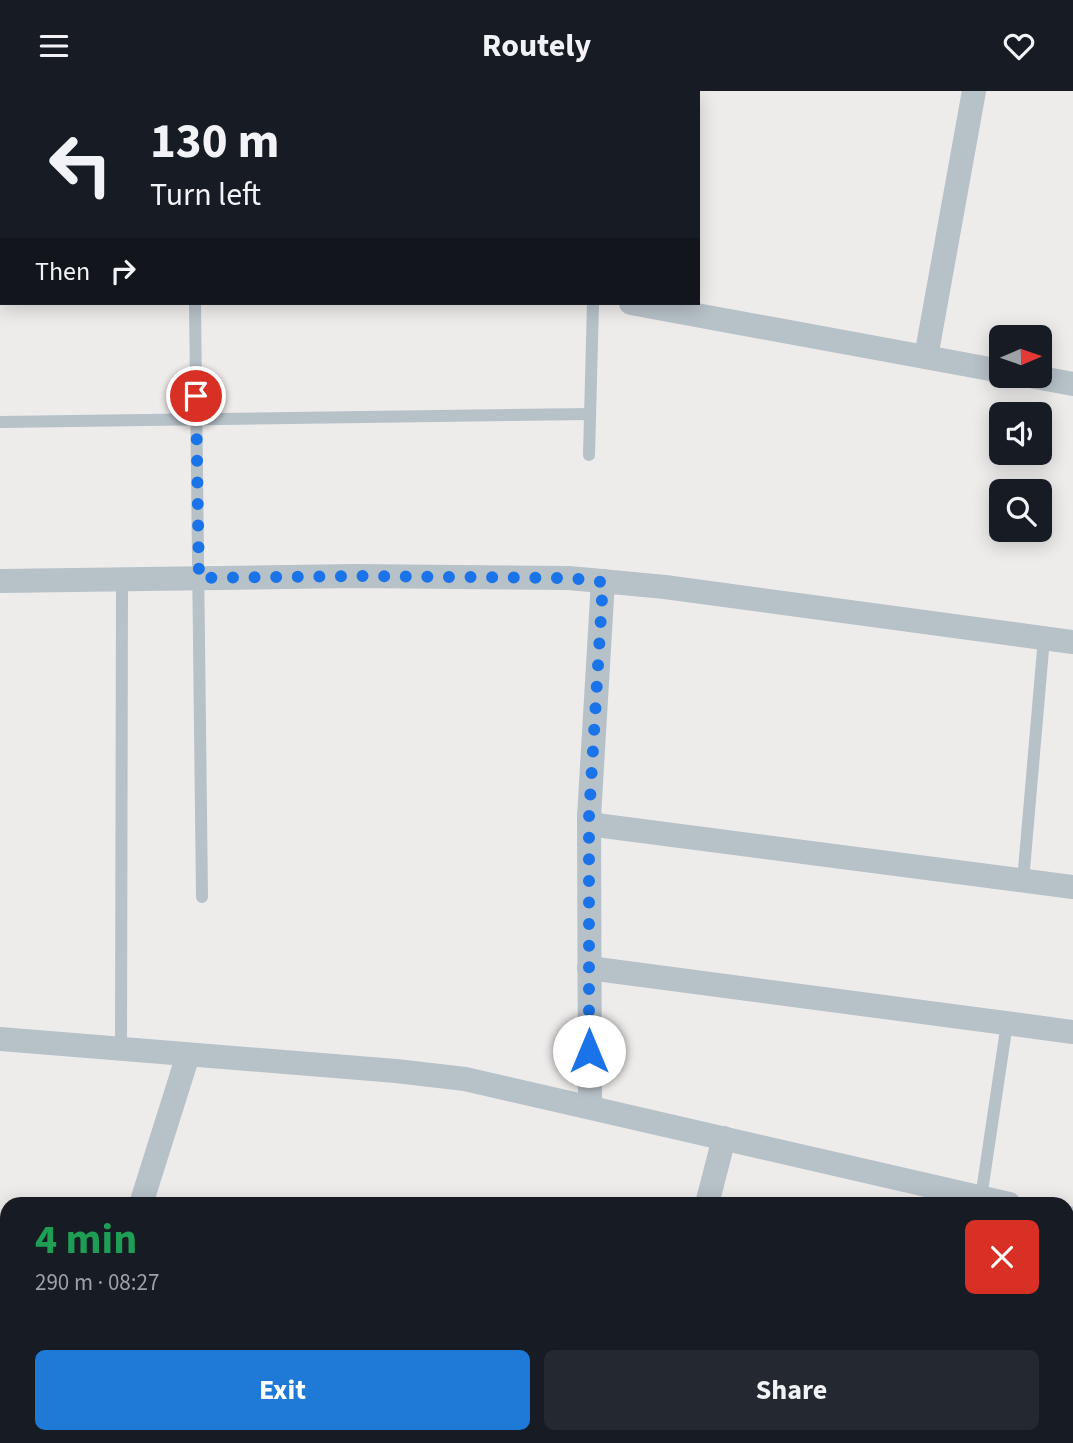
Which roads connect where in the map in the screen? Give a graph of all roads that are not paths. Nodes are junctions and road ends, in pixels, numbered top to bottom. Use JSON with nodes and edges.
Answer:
{"nodes":[{"id":1,"x":974,"y":91,"type":"edge"},
{"id":2,"x":195,"y":305,"type":"edge"},
{"id":3,"x":593,"y":305,"type":"edge"},
{"id":4,"x":642,"y":305,"type":"edge"},
{"id":5,"x":926,"y":357,"type":"junction"},
{"id":6,"x":989,"y":369,"type":"edge"},
{"id":7,"x":1052,"y":380,"type":"edge"},
{"id":8,"x":1073,"y":384,"type":"edge"},
{"id":9,"x":590,"y":414,"type":"junction"},
{"id":10,"x":197,"y":419,"type":"junction"},
{"id":11,"x":0,"y":422,"type":"edge"},
{"id":12,"x":589,"y":455,"type":"dead end"},
{"id":13,"x":199,"y":578,"type":"junction"},
{"id":14,"x":122,"y":579,"type":"junction"},
{"id":15,"x":0,"y":581,"type":"edge"},
{"id":16,"x":603,"y":582,"type":"junction"},
{"id":17,"x":1044,"y":638,"type":"junction"},
{"id":18,"x":1073,"y":642,"type":"edge"},
{"id":19,"x":589,"y":817,"type":"junction"},
{"id":20,"x":1023,"y":881,"type":"junction"},
{"id":21,"x":1073,"y":887,"type":"edge"},
{"id":22,"x":202,"y":897,"type":"dead end"},
{"id":23,"x":589,"y":968,"type":"junction"},
{"id":24,"x":1007,"y":1023,"type":"junction"},
{"id":25,"x":1073,"y":1032,"type":"edge"},
{"id":26,"x":0,"y":1039,"type":"edge"},
{"id":27,"x":121,"y":1050,"type":"junction"},
{"id":28,"x":188,"y":1055,"type":"junction"},
{"id":29,"x":590,"y":1107,"type":"junction"},
{"id":30,"x":724,"y":1138,"type":"junction"},
{"id":31,"x":143,"y":1197,"type":"edge"},
{"id":32,"x":709,"y":1197,"type":"edge"},
{"id":33,"x":977,"y":1197,"type":"edge"},
{"id":34,"x":981,"y":1197,"type":"edge"}],
"edges":[{"from":1,"to":5,"type":"street"},
{"from":2,"to":10,"type":"lane"},
{"from":3,"to":9,"type":"lane"},
{"from":4,"to":5,"type":"street"},
{"from":5,"to":6,"type":"street"},
{"from":7,"to":8,"type":"street"},
{"from":9,"to":10,"type":"lane"},
{"from":9,"to":12,"type":"lane"},
{"from":10,"to":11,"type":"lane"},
{"from":10,"to":13,"type":"lane"},
{"from":13,"to":14,"type":"street"},
{"from":13,"to":16,"type":"street"},
{"from":13,"to":22,"type":"lane"},
{"from":14,"to":15,"type":"street"},
{"from":14,"to":27,"type":"lane"},
{"from":16,"to":17,"type":"street"},
{"from":16,"to":19,"type":"street"},
{"from":17,"to":18,"type":"street"},
{"from":17,"to":20,"type":"lane"},
{"from":19,"to":20,"type":"street"},
{"from":19,"to":23,"type":"street"},
{"from":20,"to":21,"type":"street"},
{"from":23,"to":24,"type":"street"},
{"from":23,"to":29,"type":"street"},
{"from":24,"to":25,"type":"street"},
{"from":24,"to":34,"type":"lane"},
{"from":26,"to":27,"type":"street"},
{"from":27,"to":28,"type":"street"},
{"from":28,"to":29,"type":"street"},
{"from":28,"to":31,"type":"street"},
{"from":29,"to":30,"type":"street"},
{"from":30,"to":32,"type":"street"},
{"from":30,"to":33,"type":"street"}]}
